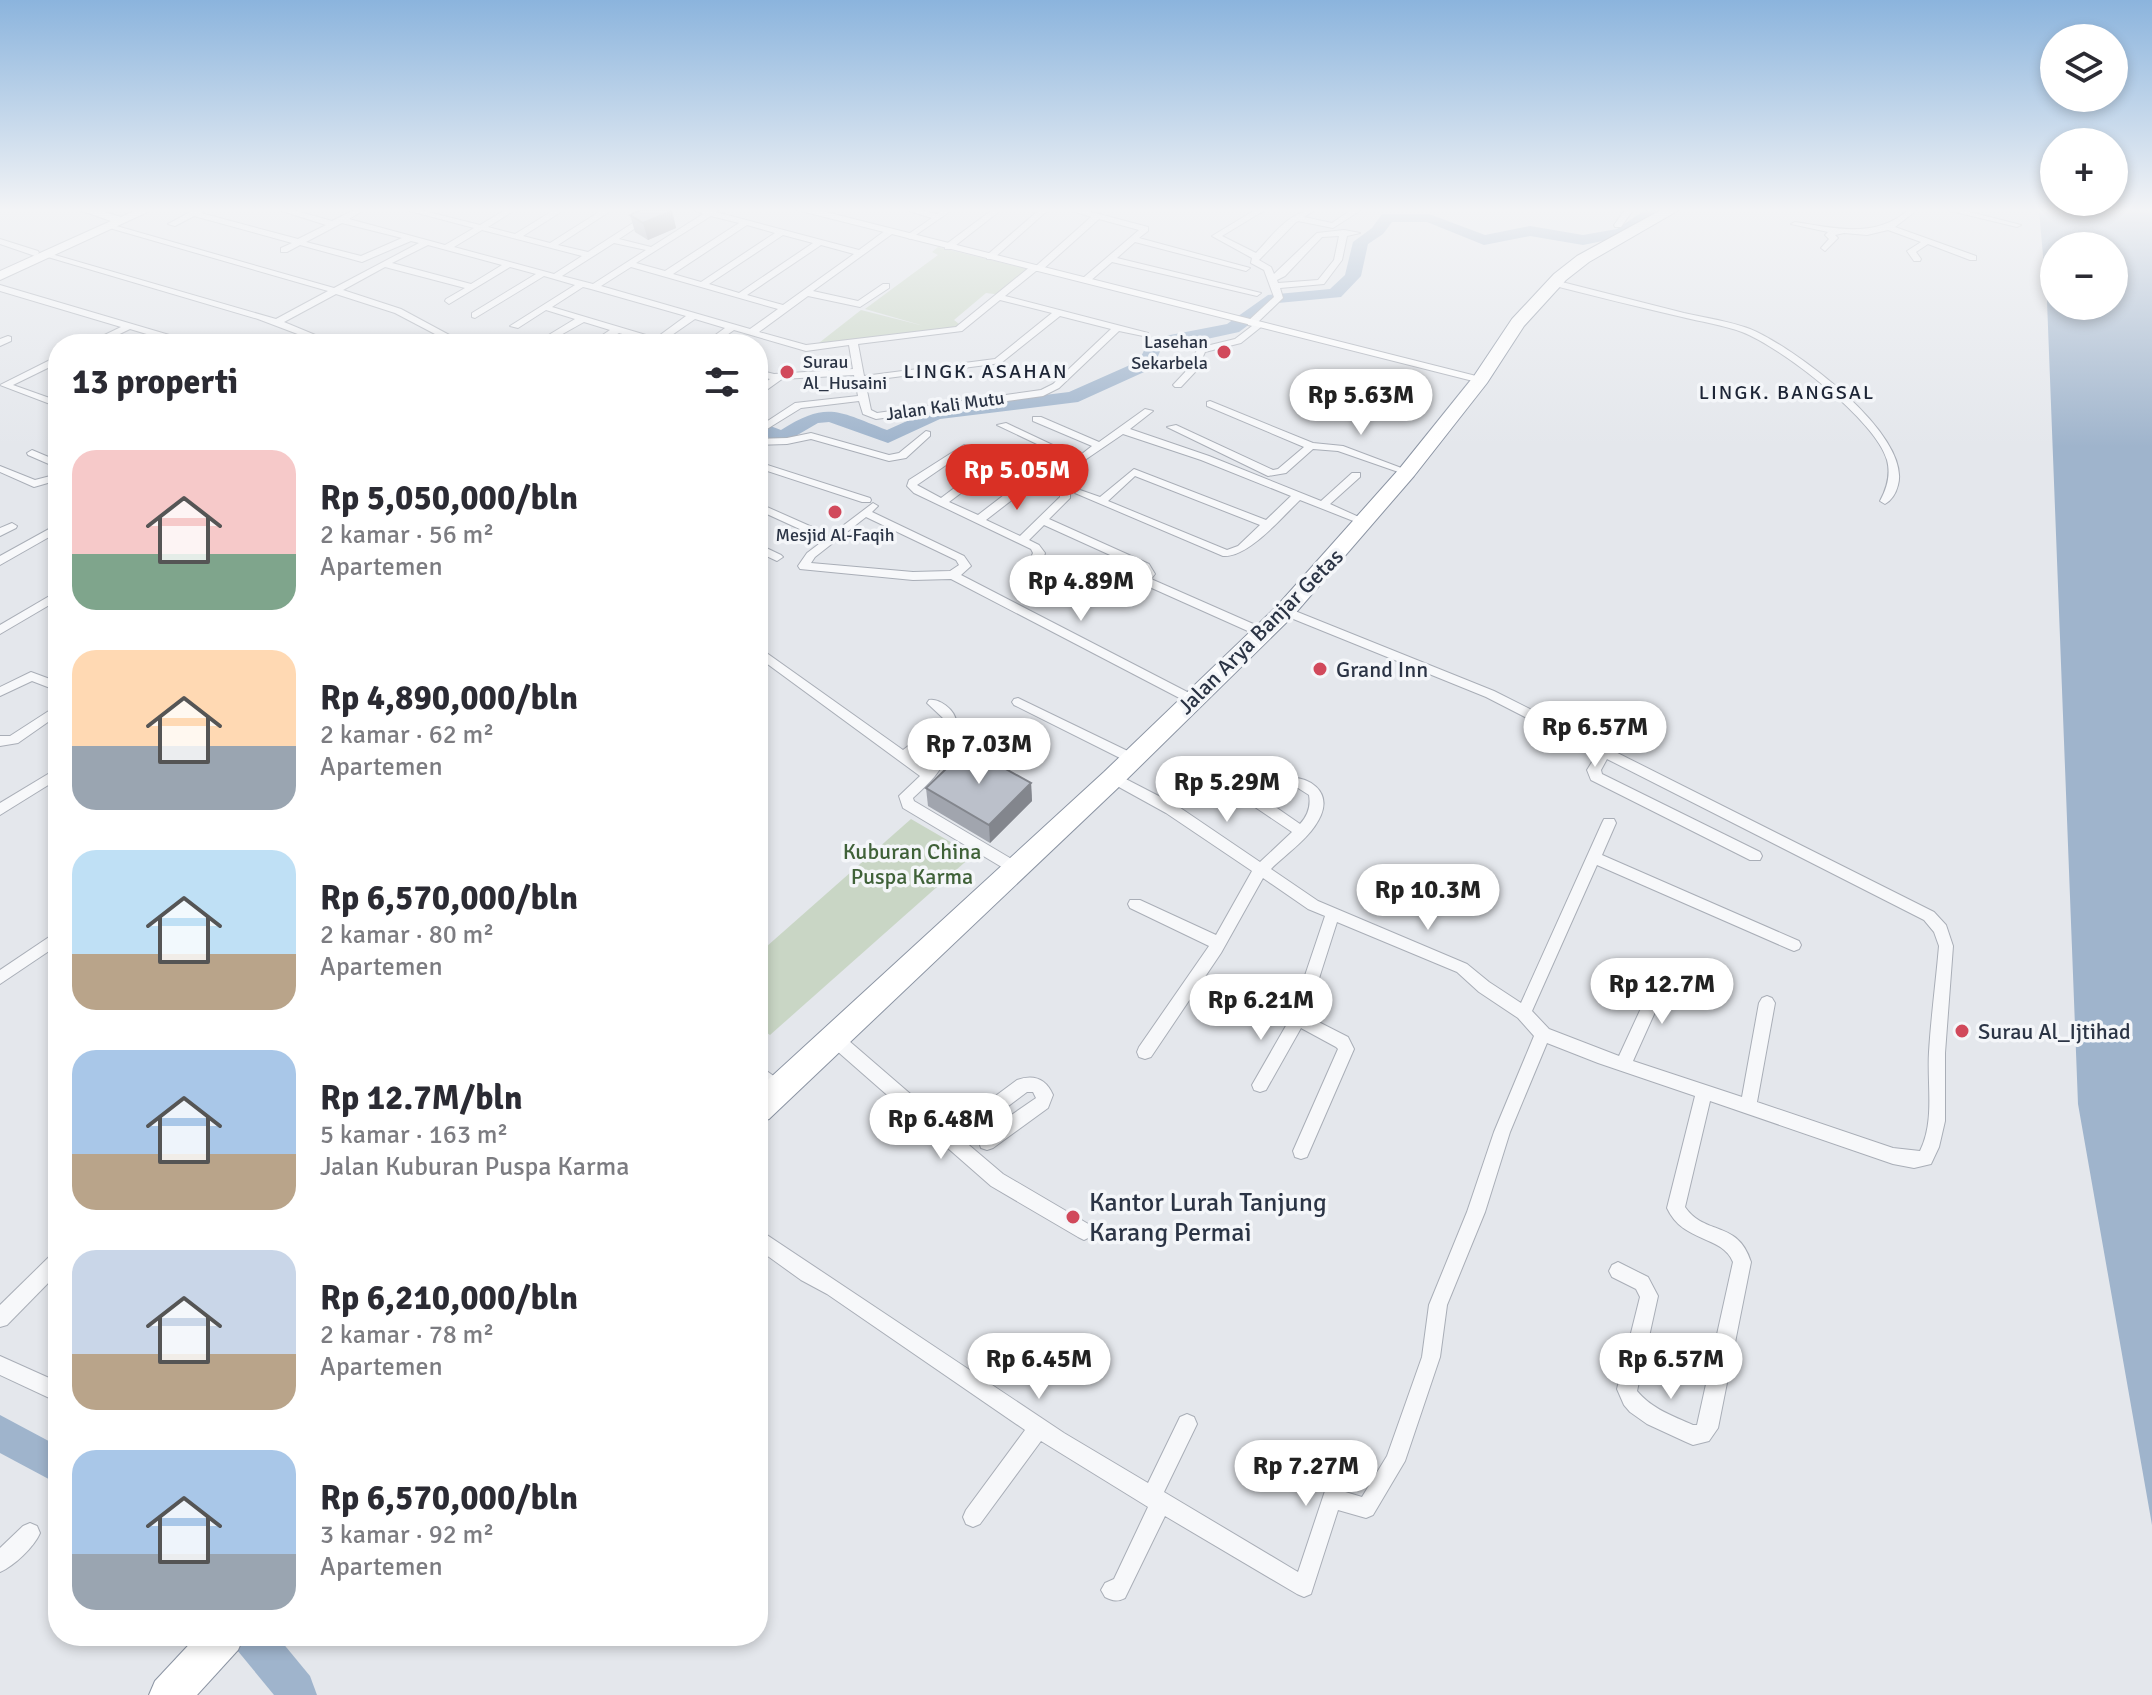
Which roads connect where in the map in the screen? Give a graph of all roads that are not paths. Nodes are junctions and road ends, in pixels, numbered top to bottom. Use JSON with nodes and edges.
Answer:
{"nodes":[{"id":1,"x":3,"y":289,"type":"edge"},
{"id":2,"x":160,"y":289,"type":"edge"},
{"id":3,"x":331,"y":289,"type":"edge"},
{"id":4,"x":340,"y":289,"type":"edge"},
{"id":5,"x":469,"y":289,"type":"edge"},
{"id":6,"x":518,"y":289,"type":"edge"},
{"id":7,"x":574,"y":289,"type":"edge"},
{"id":8,"x":601,"y":289,"type":"edge"},
{"id":9,"x":716,"y":289,"type":"edge"},
{"id":10,"x":750,"y":289,"type":"edge"},
{"id":11,"x":813,"y":289,"type":"edge"},
{"id":12,"x":882,"y":289,"type":"edge"},
{"id":13,"x":1010,"y":289,"type":"edge"},
{"id":14,"x":1121,"y":289,"type":"edge"},
{"id":15,"x":1240,"y":289,"type":"edge"},
{"id":16,"x":1281,"y":289,"type":"edge"},
{"id":17,"x":1549,"y":289,"type":"edge"},
{"id":18,"x":1579,"y":289,"type":"edge"},
{"id":19,"x":1276,"y":290,"type":"joint"},
{"id":20,"x":337,"y":291,"type":"junction"},
{"id":21,"x":808,"y":293,"type":"junction"},
{"id":22,"x":1257,"y":293,"type":"dead end"},
{"id":23,"x":740,"y":296,"type":"junction"},
{"id":24,"x":1000,"y":297,"type":"junction"},
{"id":25,"x":449,"y":301,"type":"dead end"},
{"id":26,"x":544,"y":307,"type":"junction"},
{"id":27,"x":784,"y":308,"type":"junction"},
{"id":28,"x":1059,"y":312,"type":"junction"},
{"id":29,"x":475,"y":315,"type":"dead end"},
{"id":30,"x":693,"y":316,"type":"junction"},
{"id":31,"x":582,"y":319,"type":"junction"},
{"id":32,"x":276,"y":323,"type":"junction"},
{"id":33,"x":1251,"y":323,"type":"junction"},
{"id":34,"x":515,"y":326,"type":"dead end"},
{"id":35,"x":732,"y":327,"type":"junction"},
{"id":36,"x":1118,"y":327,"type":"junction"},
{"id":37,"x":126,"y":328,"type":"junction"},
{"id":38,"x":617,"y":330,"type":"junction"},
{"id":39,"x":751,"y":333,"type":"junction"},
{"id":40,"x":113,"y":334,"type":"edge"},
{"id":41,"x":150,"y":334,"type":"edge"},
{"id":42,"x":305,"y":334,"type":"edge"},
{"id":43,"x":442,"y":334,"type":"edge"},
{"id":44,"x":557,"y":334,"type":"edge"},
{"id":45,"x":610,"y":334,"type":"edge"},
{"id":46,"x":628,"y":334,"type":"edge"},
{"id":47,"x":667,"y":334,"type":"edge"},
{"id":48,"x":722,"y":334,"type":"edge"},
{"id":49,"x":755,"y":334,"type":"edge"},
{"id":50,"x":1145,"y":335,"type":"dead end"},
{"id":51,"x":768,"y":338,"type":"edge"},
{"id":52,"x":853,"y":343,"type":"junction"},
{"id":53,"x":48,"y":364,"type":"edge"},
{"id":54,"x":768,"y":375,"type":"edge"},
{"id":55,"x":859,"y":375,"type":"junction"},
{"id":56,"x":779,"y":377,"type":"junction"},
{"id":57,"x":1481,"y":379,"type":"junction"},
{"id":58,"x":768,"y":385,"type":"edge"},
{"id":59,"x":1178,"y":385,"type":"dead end"},
{"id":60,"x":863,"y":398,"type":"junction"},
{"id":61,"x":48,"y":401,"type":"edge"},
{"id":62,"x":1210,"y":404,"type":"dead end"},
{"id":63,"x":1148,"y":411,"type":"dead end"},
{"id":64,"x":1037,"y":419,"type":"dead end"},
{"id":65,"x":768,"y":425,"type":"edge"},
{"id":66,"x":1002,"y":425,"type":"dead end"},
{"id":67,"x":1172,"y":427,"type":"dead end"},
{"id":68,"x":1123,"y":430,"type":"junction"},
{"id":69,"x":926,"y":434,"type":"dead end"},
{"id":70,"x":768,"y":441,"type":"edge"},
{"id":71,"x":1100,"y":446,"type":"junction"},
{"id":72,"x":1311,"y":446,"type":"junction"},
{"id":73,"x":32,"y":453,"type":"dead end"},
{"id":74,"x":48,"y":460,"type":"edge"},
{"id":75,"x":997,"y":461,"type":"junction"},
{"id":76,"x":2,"y":469,"type":"edge"},
{"id":77,"x":768,"y":469,"type":"edge"},
{"id":78,"x":1407,"y":472,"type":"junction"},
{"id":79,"x":1356,"y":475,"type":"dead end"},
{"id":80,"x":1034,"y":477,"type":"junction"},
{"id":81,"x":48,"y":480,"type":"edge"},
{"id":82,"x":1080,"y":493,"type":"dead end"},
{"id":83,"x":1298,"y":496,"type":"junction"},
{"id":84,"x":1885,"y":501,"type":"dead end"},
{"id":85,"x":942,"y":502,"type":"junction"},
{"id":86,"x":1101,"y":502,"type":"junction"},
{"id":87,"x":868,"y":506,"type":"junction"},
{"id":88,"x":1322,"y":506,"type":"junction"},
{"id":89,"x":768,"y":511,"type":"edge"},
{"id":90,"x":979,"y":520,"type":"junction"},
{"id":91,"x":1044,"y":521,"type":"junction"},
{"id":92,"x":1365,"y":522,"type":"junction"},
{"id":93,"x":1266,"y":524,"type":"junction"},
{"id":94,"x":12,"y":526,"type":"dead end"},
{"id":95,"x":808,"y":529,"type":"dead end"},
{"id":96,"x":0,"y":533,"type":"edge"},
{"id":97,"x":48,"y":533,"type":"edge"},
{"id":98,"x":1022,"y":540,"type":"junction"},
{"id":99,"x":768,"y":552,"type":"edge"},
{"id":100,"x":777,"y":557,"type":"dead end"},
{"id":101,"x":0,"y":561,"type":"edge"},
{"id":102,"x":953,"y":575,"type":"junction"},
{"id":103,"x":1143,"y":580,"type":"junction"},
{"id":104,"x":48,"y":601,"type":"edge"},
{"id":105,"x":1285,"y":611,"type":"junction"},
{"id":106,"x":0,"y":630,"type":"edge"},
{"id":107,"x":1263,"y":633,"type":"junction"},
{"id":108,"x":768,"y":658,"type":"edge"},
{"id":109,"x":48,"y":683,"type":"edge"},
{"id":110,"x":0,"y":692,"type":"edge"},
{"id":111,"x":1193,"y":700,"type":"junction"},
{"id":112,"x":1018,"y":702,"type":"dead end"},
{"id":113,"x":933,"y":703,"type":"dead end"},
{"id":114,"x":48,"y":716,"type":"edge"},
{"id":115,"x":946,"y":725,"type":"junction"},
{"id":116,"x":0,"y":741,"type":"edge"},
{"id":117,"x":1604,"y":752,"type":"junction"},
{"id":118,"x":904,"y":757,"type":"junction"},
{"id":119,"x":1133,"y":759,"type":"junction"},
{"id":120,"x":929,"y":776,"type":"junction"},
{"id":121,"x":1113,"y":778,"type":"junction"},
{"id":122,"x":48,"y":779,"type":"edge"},
{"id":123,"x":0,"y":810,"type":"edge"},
{"id":124,"x":1609,"y":823,"type":"dead end"},
{"id":125,"x":1302,"y":832,"type":"junction"},
{"id":126,"x":1755,"y":856,"type":"dead end"},
{"id":127,"x":1593,"y":857,"type":"junction"},
{"id":128,"x":1015,"y":868,"type":"junction"},
{"id":129,"x":1262,"y":869,"type":"junction"},
{"id":130,"x":1135,"y":904,"type":"dead end"},
{"id":131,"x":1332,"y":916,"type":"junction"},
{"id":132,"x":1218,"y":943,"type":"junction"},
{"id":133,"x":48,"y":944,"type":"edge"},
{"id":134,"x":1794,"y":945,"type":"dead end"},
{"id":135,"x":1665,"y":972,"type":"dead end"},
{"id":136,"x":0,"y":978,"type":"edge"},
{"id":137,"x":1767,"y":1003,"type":"dead end"},
{"id":138,"x":1524,"y":1013,"type":"junction"},
{"id":139,"x":1298,"y":1019,"type":"junction"},
{"id":140,"x":1543,"y":1034,"type":"junction"},
{"id":141,"x":835,"y":1039,"type":"junction"},
{"id":142,"x":1145,"y":1052,"type":"dead end"},
{"id":143,"x":1623,"y":1064,"type":"junction"},
{"id":144,"x":768,"y":1080,"type":"edge"},
{"id":145,"x":1260,"y":1085,"type":"dead end"},
{"id":146,"x":779,"y":1089,"type":"junction"},
{"id":147,"x":1704,"y":1093,"type":"junction"},
{"id":148,"x":768,"y":1099,"type":"edge"},
{"id":149,"x":1748,"y":1107,"type":"junction"},
{"id":150,"x":949,"y":1140,"type":"junction"},
{"id":151,"x":987,"y":1142,"type":"dead end"},
{"id":152,"x":1301,"y":1151,"type":"dead end"},
{"id":153,"x":1084,"y":1231,"type":"dead end"},
{"id":154,"x":768,"y":1245,"type":"edge"},
{"id":155,"x":48,"y":1270,"type":"edge"},
{"id":156,"x":1618,"y":1271,"type":"dead end"},
{"id":157,"x":0,"y":1318,"type":"edge"},
{"id":158,"x":0,"y":1365,"type":"edge"},
{"id":159,"x":48,"y":1387,"type":"edge"},
{"id":160,"x":1187,"y":1424,"type":"dead end"},
{"id":161,"x":1039,"y":1427,"type":"junction"},
{"id":162,"x":1156,"y":1500,"type":"junction"},
{"id":163,"x":973,"y":1517,"type":"dead end"},
{"id":164,"x":30,"y":1533,"type":"dead end"},
{"id":165,"x":0,"y":1562,"type":"edge"},
{"id":166,"x":1112,"y":1590,"type":"dead end"},
{"id":167,"x":214,"y":1646,"type":"edge"},
{"id":168,"x":176,"y":1686,"type":"edge"}],
"edges":[{"from":1,"to":37,"type":"street"},
{"from":2,"to":32,"type":"street"},
{"from":3,"to":20,"type":"street"},
{"from":4,"to":20,"type":"street"},
{"from":5,"to":25,"type":"street"},
{"from":6,"to":29,"type":"street"},
{"from":7,"to":26,"type":"street"},
{"from":8,"to":30,"type":"street"},
{"from":9,"to":23,"type":"street"},
{"from":10,"to":23,"type":"street"},
{"from":11,"to":21,"type":"street"},
{"from":12,"to":21,"type":"street"},
{"from":13,"to":24,"type":"street"},
{"from":14,"to":33,"type":"street"},
{"from":15,"to":22,"type":"street"},
{"from":16,"to":19,"type":"street"},
{"from":17,"to":57,"type":"highway","name":"Jalan Arya Banjar Getas"},
{"from":18,"to":84,"type":"street"},
{"from":19,"to":33,"type":"street"},
{"from":20,"to":32,"type":"street"},
{"from":20,"to":43,"type":"street"},
{"from":21,"to":27,"type":"street"},
{"from":23,"to":27,"type":"street"},
{"from":24,"to":28,"type":"street"},
{"from":24,"to":52,"type":"street"},
{"from":26,"to":31,"type":"street"},
{"from":26,"to":34,"type":"street"},
{"from":27,"to":39,"type":"street"},
{"from":28,"to":36,"type":"street"},
{"from":28,"to":55,"type":"street"},
{"from":30,"to":35,"type":"street"},
{"from":30,"to":47,"type":"street"},
{"from":31,"to":38,"type":"street"},
{"from":31,"to":44,"type":"street"},
{"from":32,"to":42,"type":"street"},
{"from":33,"to":57,"type":"street"},
{"from":33,"to":59,"type":"street"},
{"from":35,"to":39,"type":"street"},
{"from":35,"to":48,"type":"street"},
{"from":36,"to":50,"type":"street"},
{"from":36,"to":60,"type":"street","name":"Jalan Kali Mutu"},
{"from":37,"to":40,"type":"street"},
{"from":37,"to":41,"type":"street"},
{"from":38,"to":45,"type":"street"},
{"from":38,"to":46,"type":"street"},
{"from":39,"to":49,"type":"street"},
{"from":51,"to":52,"type":"street"},
{"from":52,"to":55,"type":"street","name":"Jalan Kali Mutu"},
{"from":53,"to":61,"type":"street"},
{"from":54,"to":56,"type":"street"},
{"from":55,"to":56,"type":"street"},
{"from":55,"to":60,"type":"street","name":"Jalan Kali Mutu"},
{"from":56,"to":58,"type":"street"},
{"from":57,"to":78,"type":"highway","name":"Jalan Arya Banjar Getas"},
{"from":60,"to":65,"type":"street"},
{"from":62,"to":72,"type":"street"},
{"from":63,"to":68,"type":"street"},
{"from":64,"to":71,"type":"street"},
{"from":66,"to":71,"type":"street"},
{"from":67,"to":72,"type":"street"},
{"from":68,"to":71,"type":"street"},
{"from":68,"to":83,"type":"street"},
{"from":69,"to":70,"type":"street"},
{"from":72,"to":78,"type":"street"},
{"from":73,"to":74,"type":"street"},
{"from":75,"to":80,"type":"street"},
{"from":75,"to":85,"type":"street"},
{"from":75,"to":85,"type":"street"},
{"from":76,"to":81,"type":"street"},
{"from":77,"to":87,"type":"street"},
{"from":78,"to":92,"type":"highway","name":"Jalan Arya Banjar Getas"},
{"from":79,"to":88,"type":"street"},
{"from":80,"to":90,"type":"street"},
{"from":80,"to":91,"type":"street"},
{"from":82,"to":86,"type":"street"},
{"from":83,"to":88,"type":"street"},
{"from":83,"to":93,"type":"street"},
{"from":85,"to":90,"type":"street"},
{"from":86,"to":93,"type":"street"},
{"from":86,"to":93,"type":"street"},
{"from":87,"to":102,"type":"street"},
{"from":87,"to":102,"type":"street"},
{"from":88,"to":92,"type":"street"},
{"from":89,"to":95,"type":"street"},
{"from":90,"to":98,"type":"street"},
{"from":91,"to":98,"type":"street"},
{"from":91,"to":103,"type":"street"},
{"from":92,"to":105,"type":"highway","name":"Jalan Arya Banjar Getas"},
{"from":94,"to":96,"type":"street"},
{"from":97,"to":101,"type":"street"},
{"from":98,"to":103,"type":"street"},
{"from":99,"to":100,"type":"street"},
{"from":102,"to":111,"type":"street"},
{"from":103,"to":107,"type":"street"},
{"from":104,"to":106,"type":"street"},
{"from":105,"to":107,"type":"highway","name":"Jalan Arya Banjar Getas"},
{"from":105,"to":117,"type":"street"},
{"from":107,"to":111,"type":"highway","name":"Jalan Arya Banjar Getas"},
{"from":108,"to":118,"type":"street"},
{"from":109,"to":110,"type":"street"},
{"from":111,"to":119,"type":"highway","name":"Jalan Arya Banjar Getas"},
{"from":112,"to":119,"type":"street"},
{"from":113,"to":115,"type":"street"},
{"from":114,"to":116,"type":"street"},
{"from":115,"to":118,"type":"street"},
{"from":115,"to":120,"type":"street"},
{"from":117,"to":126,"type":"street"},
{"from":117,"to":149,"type":"street"},
{"from":118,"to":120,"type":"street"},
{"from":119,"to":121,"type":"highway","name":"Jalan Arya Banjar Getas"},
{"from":120,"to":128,"type":"street"},
{"from":121,"to":128,"type":"highway","name":"Jalan Arya Banjar Getas"},
{"from":121,"to":129,"type":"street"},
{"from":122,"to":123,"type":"street"},
{"from":124,"to":127,"type":"street"},
{"from":125,"to":125,"type":"street"},
{"from":125,"to":129,"type":"street"},
{"from":127,"to":134,"type":"street"},
{"from":127,"to":138,"type":"street"},
{"from":128,"to":141,"type":"highway","name":"Jalan Arya Banjar Getas"},
{"from":129,"to":131,"type":"street"},
{"from":129,"to":132,"type":"street"},
{"from":130,"to":132,"type":"street"},
{"from":131,"to":138,"type":"street"},
{"from":131,"to":139,"type":"street"},
{"from":132,"to":142,"type":"street"},
{"from":133,"to":136,"type":"street"},
{"from":135,"to":143,"type":"street"},
{"from":137,"to":149,"type":"street"},
{"from":138,"to":140,"type":"street"},
{"from":139,"to":145,"type":"street"},
{"from":139,"to":152,"type":"street"},
{"from":140,"to":143,"type":"street"},
{"from":140,"to":162,"type":"street"},
{"from":141,"to":146,"type":"highway","name":"Jalan Arya Banjar Getas"},
{"from":141,"to":150,"type":"street"},
{"from":143,"to":147,"type":"street"},
{"from":144,"to":146,"type":"street"},
{"from":146,"to":148,"type":"highway","name":"Jalan Arya Banjar Getas"},
{"from":147,"to":149,"type":"street"},
{"from":147,"to":156,"type":"street"},
{"from":150,"to":151,"type":"street"},
{"from":150,"to":153,"type":"street"},
{"from":154,"to":161,"type":"street"},
{"from":155,"to":157,"type":"street"},
{"from":158,"to":159,"type":"street"},
{"from":160,"to":162,"type":"street"},
{"from":161,"to":162,"type":"street"},
{"from":161,"to":163,"type":"street"},
{"from":162,"to":166,"type":"street"},
{"from":164,"to":165,"type":"street"},
{"from":167,"to":168,"type":"highway"}]}
